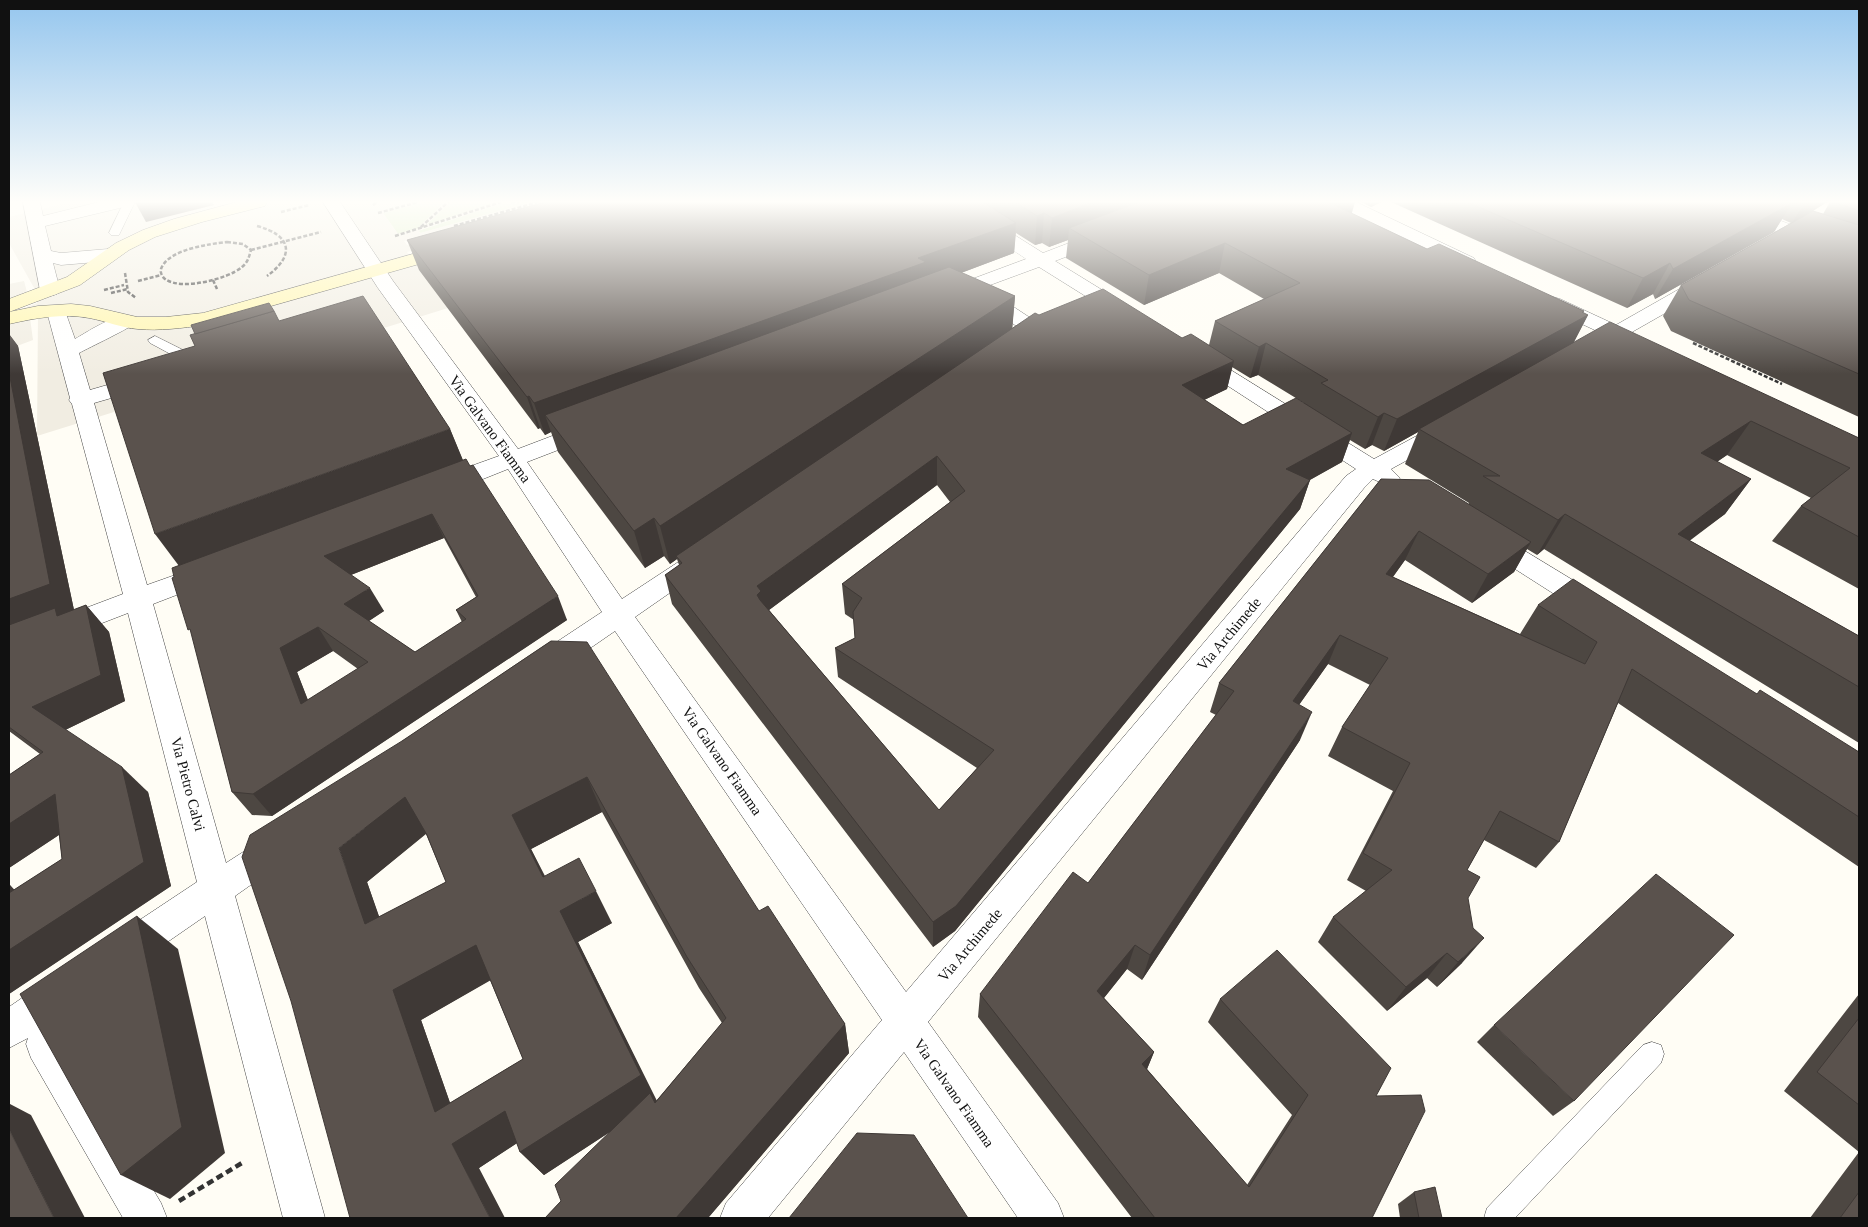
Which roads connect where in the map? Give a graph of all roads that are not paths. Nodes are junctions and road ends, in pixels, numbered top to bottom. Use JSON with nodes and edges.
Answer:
{"nodes":[{"id":1,"x":45,"y":259,"type":"edge"},
{"id":2,"x":103,"y":259,"type":"edge"},
{"id":3,"x":368,"y":259,"type":"edge"},
{"id":4,"x":417,"y":259,"type":"edge"},
{"id":5,"x":1041,"y":259,"type":"joint"},
{"id":6,"x":1462,"y":259,"type":"edge"},
{"id":7,"x":1480,"y":268,"type":"edge"},
{"id":8,"x":90,"y":271,"type":"junction"},
{"id":9,"x":376,"y":271,"type":"junction"},
{"id":10,"x":1719,"y":274,"type":"edge"},
{"id":11,"x":970,"y":286,"type":"junction"},
{"id":12,"x":50,"y":290,"type":"junction"},
{"id":13,"x":1540,"y":296,"type":"edge"},
{"id":14,"x":1105,"y":300,"type":"junction"},
{"id":15,"x":930,"y":301,"type":"edge"},
{"id":16,"x":9,"y":306,"type":"edge"},
{"id":17,"x":1082,"y":310,"type":"edge"},
{"id":18,"x":57,"y":312,"type":"junction"},
{"id":19,"x":98,"y":314,"type":"junction"},
{"id":20,"x":9,"y":318,"type":"edge"},
{"id":21,"x":126,"y":322,"type":"junction"},
{"id":22,"x":1147,"y":326,"type":"edge"},
{"id":23,"x":1034,"y":331,"type":"edge"},
{"id":24,"x":1616,"y":333,"type":"junction"},
{"id":25,"x":155,"y":340,"type":"dead end"},
{"id":26,"x":1180,"y":346,"type":"edge"},
{"id":27,"x":1652,"y":349,"type":"edge"},
{"id":28,"x":68,"y":351,"type":"junction"},
{"id":29,"x":1575,"y":356,"type":"edge"},
{"id":30,"x":210,"y":361,"type":"joint"},
{"id":31,"x":80,"y":400,"type":"junction"},
{"id":32,"x":1462,"y":420,"type":"edge"},
{"id":33,"x":604,"y":425,"type":"edge"},
{"id":34,"x":513,"y":459,"type":"junction"},
{"id":35,"x":1374,"y":469,"type":"junction"},
{"id":36,"x":1409,"y":491,"type":"edge"},
{"id":37,"x":420,"y":494,"type":"edge"},
{"id":38,"x":1467,"y":527,"type":"edge"},
{"id":39,"x":716,"y":548,"type":"edge"},
{"id":40,"x":235,"y":563,"type":"edge"},
{"id":41,"x":138,"y":599,"type":"junction"},
{"id":42,"x":618,"y":615,"type":"junction"},
{"id":43,"x":1618,"y":621,"type":"edge"},
{"id":44,"x":9,"y":648,"type":"edge"},
{"id":45,"x":528,"y":676,"type":"edge"},
{"id":46,"x":298,"y":833,"type":"edge"},
{"id":47,"x":216,"y":888,"type":"junction"},
{"id":48,"x":903,"y":1022,"type":"junction"},
{"id":49,"x":9,"y":1029,"type":"edge"},
{"id":50,"x":45,"y":1044,"type":"edge"},
{"id":51,"x":1652,"y":1054,"type":"dead end"},
{"id":52,"x":160,"y":1211,"type":"edge"},
{"id":53,"x":304,"y":1218,"type":"edge"},
{"id":54,"x":740,"y":1218,"type":"edge"},
{"id":55,"x":1044,"y":1218,"type":"edge"},
{"id":56,"x":1497,"y":1218,"type":"edge"}],
"edges":[{"from":1,"to":12,"type":"street"},
{"from":2,"to":8,"type":"street"},
{"from":3,"to":9,"type":"street","name":"Via Galvano Fiamma"},
{"from":4,"to":9,"type":"street"},
{"from":5,"to":11,"type":"street"},
{"from":5,"to":14,"type":"street"},
{"from":6,"to":7,"type":"street"},
{"from":8,"to":12,"type":"street"},
{"from":8,"to":19,"type":"street"},
{"from":9,"to":21,"type":"street"},
{"from":9,"to":34,"type":"street","name":"Via Galvano Fiamma"},
{"from":10,"to":24,"type":"street"},
{"from":11,"to":15,"type":"street"},
{"from":11,"to":23,"type":"street"},
{"from":12,"to":16,"type":"street"},
{"from":13,"to":24,"type":"street"},
{"from":14,"to":17,"type":"street"},
{"from":14,"to":22,"type":"street"},
{"from":18,"to":19,"type":"street"},
{"from":18,"to":20,"type":"street"},
{"from":18,"to":28,"type":"street","name":"Via Pietro Calvi"},
{"from":19,"to":21,"type":"street"},
{"from":21,"to":28,"type":"street"},
{"from":24,"to":27,"type":"street"},
{"from":24,"to":29,"type":"street"},
{"from":25,"to":30,"type":"lane"},
{"from":26,"to":35,"type":"street"},
{"from":28,"to":31,"type":"street","name":"Via Pietro Calvi"},
{"from":30,"to":31,"type":"street"},
{"from":31,"to":41,"type":"street","name":"Via Pietro Calvi"},
{"from":32,"to":35,"type":"street","name":"Via Archimede"},
{"from":33,"to":34,"type":"street"},
{"from":34,"to":37,"type":"street"},
{"from":34,"to":42,"type":"street","name":"Via Galvano Fiamma"},
{"from":35,"to":36,"type":"street"},
{"from":35,"to":48,"type":"street","name":"Via Archimede"},
{"from":38,"to":43,"type":"street"},
{"from":39,"to":42,"type":"street"},
{"from":40,"to":41,"type":"street"},
{"from":41,"to":44,"type":"street"},
{"from":41,"to":47,"type":"street","name":"Via Pietro Calvi"},
{"from":42,"to":45,"type":"street"},
{"from":42,"to":48,"type":"street","name":"Via Galvano Fiamma"},
{"from":46,"to":47,"type":"street"},
{"from":47,"to":49,"type":"street"},
{"from":47,"to":53,"type":"street","name":"Via Pietro Calvi"},
{"from":48,"to":54,"type":"street","name":"Via Archimede"},
{"from":48,"to":55,"type":"street","name":"Via Galvano Fiamma"},
{"from":50,"to":52,"type":"street"},
{"from":51,"to":56,"type":"lane"}]}
